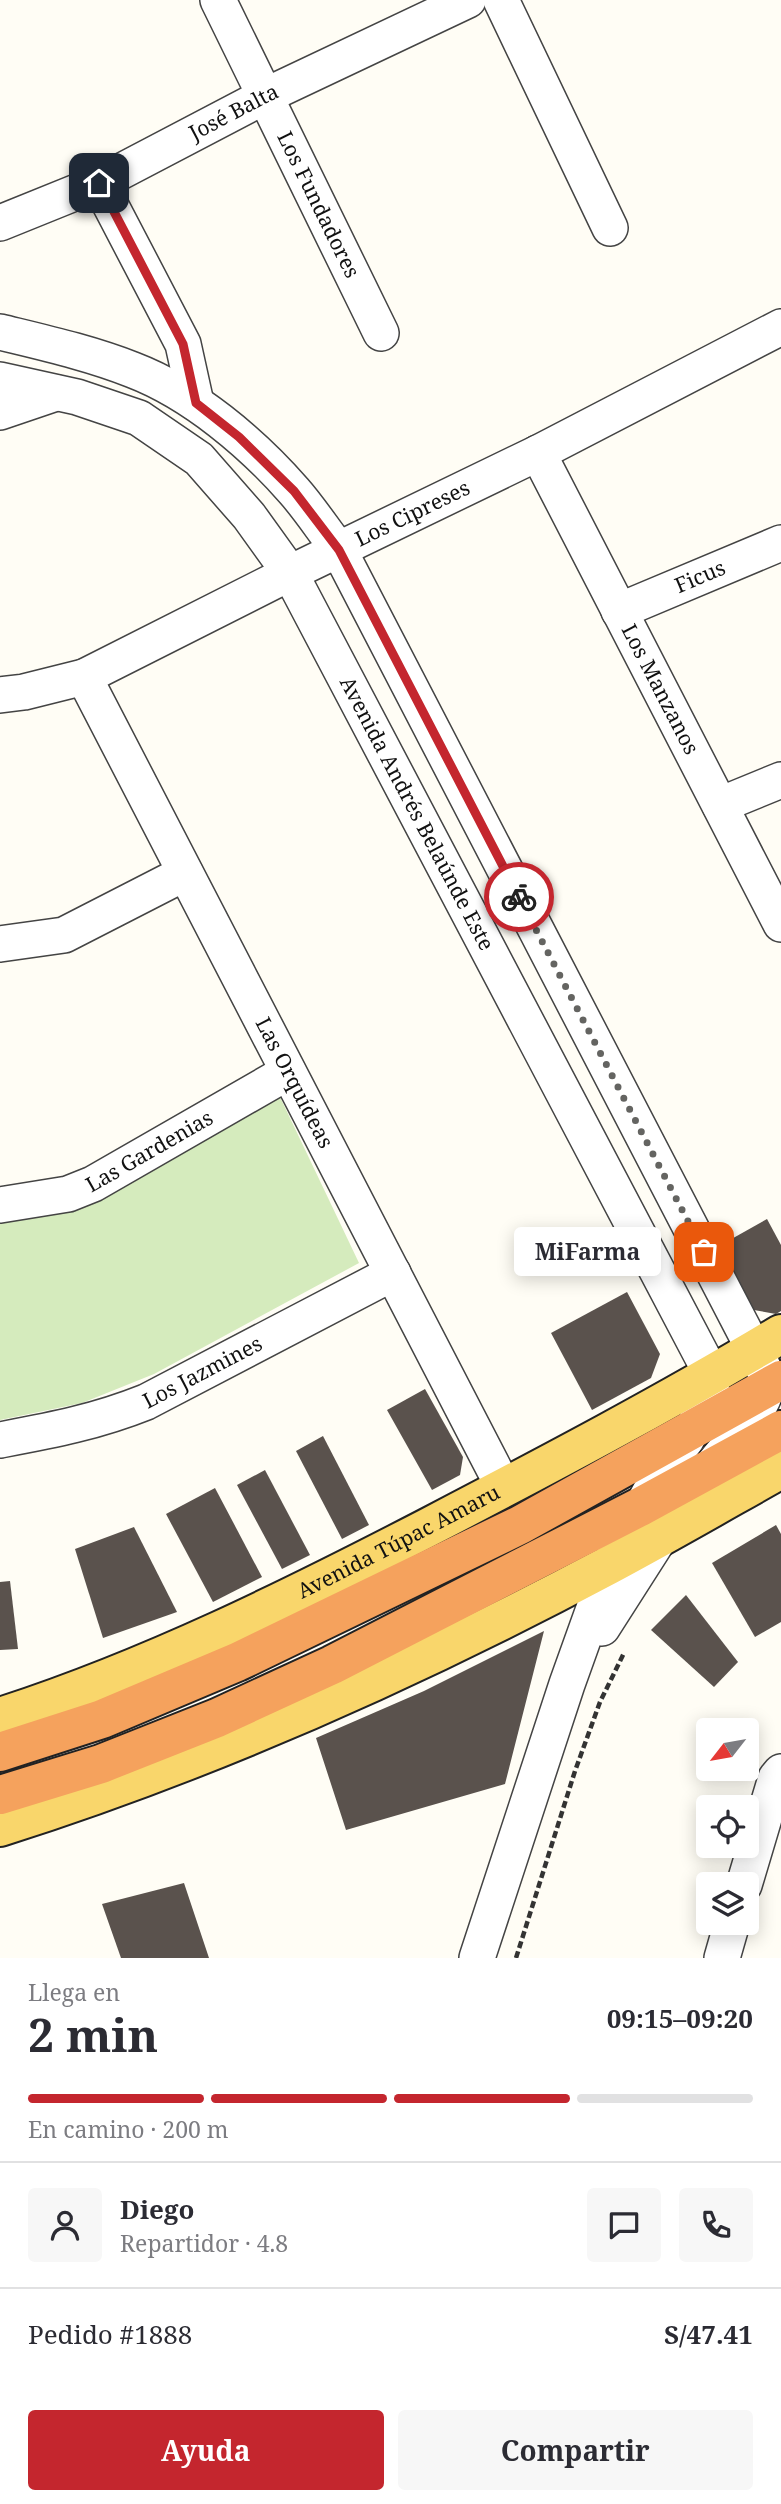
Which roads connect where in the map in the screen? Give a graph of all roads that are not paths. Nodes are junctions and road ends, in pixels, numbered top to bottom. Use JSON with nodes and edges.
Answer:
{"nodes":[{"id":1,"x":218,"y":0,"type":"edge"},
{"id":2,"x":468,"y":0,"type":"edge"},
{"id":3,"x":501,"y":0,"type":"edge"},
{"id":4,"x":265,"y":96,"type":"junction"},
{"id":5,"x":99,"y":183,"type":"junction"},
{"id":6,"x":0,"y":223,"type":"edge"},
{"id":7,"x":610,"y":228,"type":"dead end"},
{"id":8,"x":781,"y":327,"type":"edge"},
{"id":9,"x":0,"y":332,"type":"edge"},
{"id":10,"x":382,"y":333,"type":"dead end"},
{"id":11,"x":91,"y":355,"type":"junction"},
{"id":12,"x":0,"y":380,"type":"edge"},
{"id":13,"x":57,"y":393,"type":"junction"},
{"id":14,"x":196,"y":403,"type":"junction"},
{"id":15,"x":0,"y":412,"type":"edge"},
{"id":16,"x":538,"y":453,"type":"junction"},
{"id":17,"x":781,"y":543,"type":"edge"},
{"id":18,"x":339,"y":550,"type":"junction"},
{"id":19,"x":290,"y":573,"type":"junction"},
{"id":20,"x":619,"y":611,"type":"junction"},
{"id":21,"x":84,"y":677,"type":"junction"},
{"id":22,"x":0,"y":695,"type":"edge"},
{"id":23,"x":781,"y":780,"type":"edge"},
{"id":24,"x":720,"y":805,"type":"junction"},
{"id":25,"x":185,"y":873,"type":"junction"},
{"id":26,"x":781,"y":924,"type":"edge"},
{"id":27,"x":0,"y":944,"type":"edge"},
{"id":28,"x":288,"y":1072,"type":"junction"},
{"id":29,"x":0,"y":1205,"type":"edge"},
{"id":30,"x":393,"y":1273,"type":"junction"},
{"id":31,"x":767,"y":1342,"type":"edge"},
{"id":32,"x":712,"y":1375,"type":"junction"},
{"id":33,"x":773,"y":1384,"type":"edge"},
{"id":34,"x":781,"y":1430,"type":"edge"},
{"id":35,"x":691,"y":1431,"type":"junction"},
{"id":36,"x":0,"y":1440,"type":"edge"},
{"id":37,"x":711,"y":1469,"type":"junction"},
{"id":38,"x":781,"y":1469,"type":"edge"},
{"id":39,"x":504,"y":1488,"type":"junction"},
{"id":40,"x":650,"y":1522,"type":"junction"},
{"id":41,"x":610,"y":1564,"type":"junction"},
{"id":42,"x":566,"y":1684,"type":"junction"},
{"id":43,"x":0,"y":1717,"type":"edge"},
{"id":44,"x":0,"y":1752,"type":"edge"},
{"id":45,"x":781,"y":1772,"type":"edge"},
{"id":46,"x":0,"y":1795,"type":"edge"},
{"id":47,"x":0,"y":1827,"type":"edge"},
{"id":48,"x":748,"y":1872,"type":"edge"},
{"id":49,"x":729,"y":1935,"type":"edge"},
{"id":50,"x":477,"y":1958,"type":"edge"},
{"id":51,"x":722,"y":1958,"type":"edge"}],
"edges":[{"from":1,"to":4,"type":"street","name":"Los Fundadores"},
{"from":2,"to":4,"type":"street","name":"José Balta"},
{"from":3,"to":7,"type":"street"},
{"from":4,"to":5,"type":"street","name":"José Balta"},
{"from":4,"to":10,"type":"street","name":"Los Fundadores"},
{"from":5,"to":6,"type":"street","name":"José Balta"},
{"from":5,"to":14,"type":"street"},
{"from":8,"to":16,"type":"street","name":"Los Cipreses"},
{"from":9,"to":11,"type":"street"},
{"from":11,"to":13,"type":"street"},
{"from":11,"to":14,"type":"street"},
{"from":12,"to":13,"type":"street","name":"Avenida Andrés Belaúnde Este"},
{"from":13,"to":15,"type":"street"},
{"from":13,"to":19,"type":"street","name":"Avenida Andrés Belaúnde Este"},
{"from":14,"to":18,"type":"street"},
{"from":16,"to":18,"type":"street","name":"Los Cipreses"},
{"from":16,"to":20,"type":"street","name":"Los Manzanos"},
{"from":17,"to":20,"type":"street","name":"Ficus"},
{"from":18,"to":19,"type":"street","name":"Los Cipreses"},
{"from":18,"to":31,"type":"street"},
{"from":19,"to":21,"type":"street","name":"Los Cipreses"},
{"from":19,"to":32,"type":"street","name":"Avenida Andrés Belaúnde Este"},
{"from":20,"to":24,"type":"street","name":"Los Manzanos"},
{"from":21,"to":22,"type":"street","name":"Los Cipreses"},
{"from":21,"to":25,"type":"street","name":"Las Orquídeas"},
{"from":23,"to":24,"type":"street"},
{"from":24,"to":26,"type":"street","name":"Los Manzanos"},
{"from":25,"to":27,"type":"street"},
{"from":25,"to":28,"type":"street","name":"Las Orquídeas"},
{"from":28,"to":29,"type":"street","name":"Las Gardenias"},
{"from":28,"to":30,"type":"street","name":"Las Orquídeas"},
{"from":30,"to":36,"type":"street","name":"Los Jazmines"},
{"from":30,"to":39,"type":"street","name":"Las Orquídeas"},
{"from":31,"to":32,"type":"main road","name":"Avenida Túpac Amaru"},
{"from":31,"to":33,"type":"street"},
{"from":32,"to":35,"type":"street"},
{"from":32,"to":39,"type":"main road","name":"Avenida Túpac Amaru"},
{"from":33,"to":35,"type":"highway","name":"Avenida Túpac Amaru"},
{"from":33,"to":37,"type":"street"},
{"from":34,"to":37,"type":"highway"},
{"from":35,"to":40,"type":"street"},
{"from":35,"to":44,"type":"highway","name":"Avenida Túpac Amaru"},
{"from":37,"to":40,"type":"highway"},
{"from":38,"to":40,"type":"main road"},
{"from":39,"to":43,"type":"main road","name":"Avenida Túpac Amaru"},
{"from":40,"to":41,"type":"main road"},
{"from":40,"to":42,"type":"street"},
{"from":40,"to":46,"type":"highway"},
{"from":41,"to":42,"type":"street"},
{"from":41,"to":47,"type":"main road"},
{"from":42,"to":50,"type":"street"},
{"from":45,"to":48,"type":"street"},
{"from":49,"to":51,"type":"street"}]}
